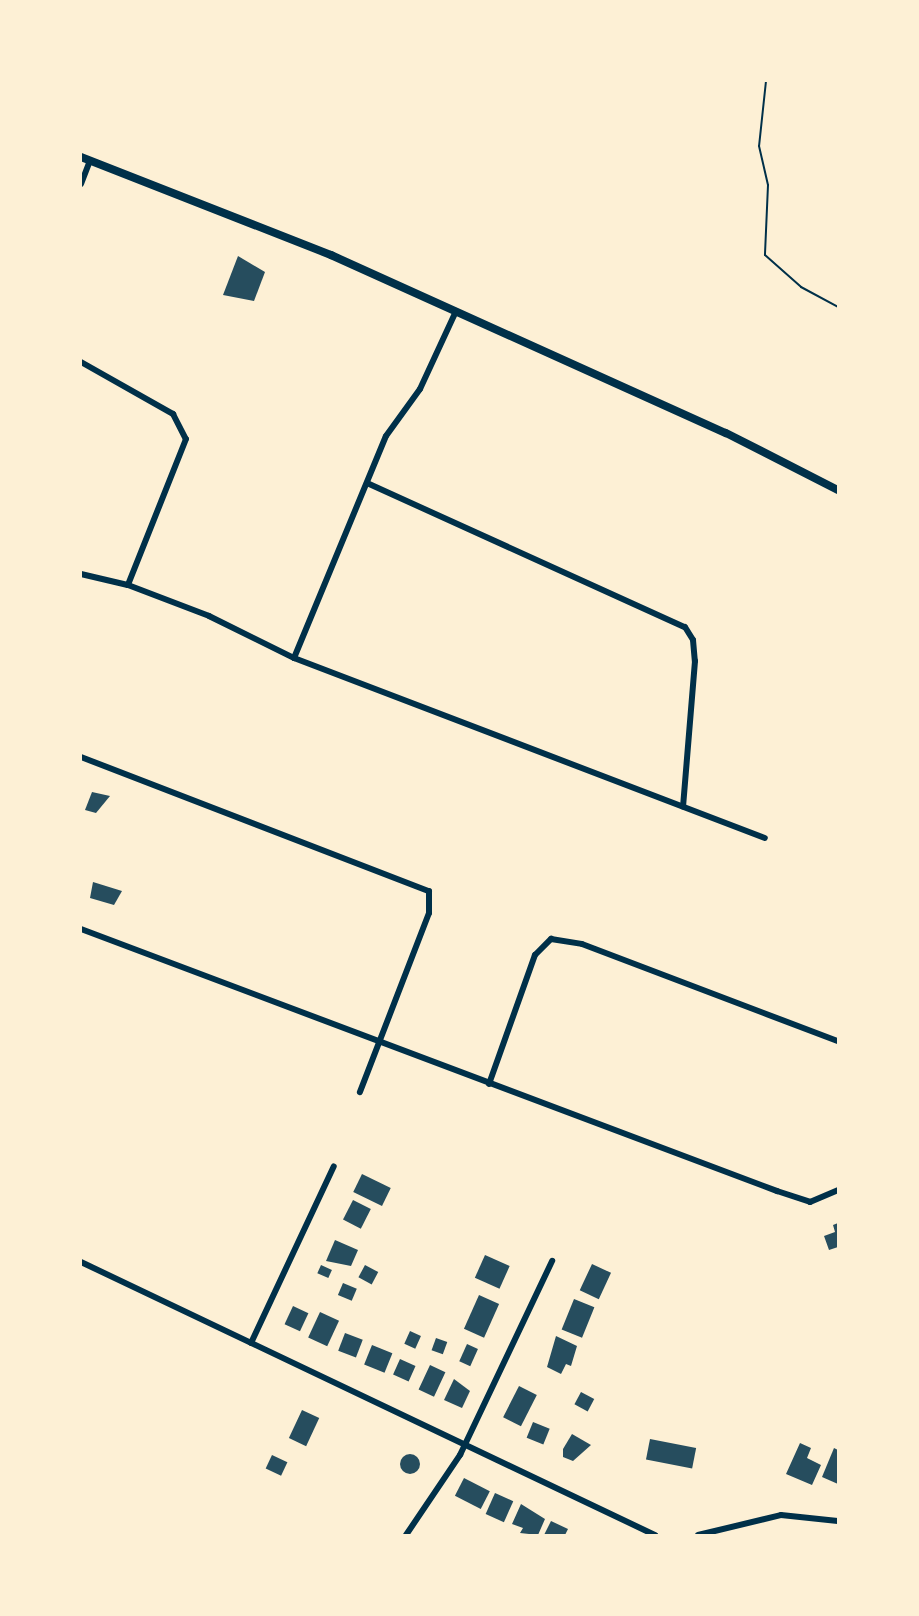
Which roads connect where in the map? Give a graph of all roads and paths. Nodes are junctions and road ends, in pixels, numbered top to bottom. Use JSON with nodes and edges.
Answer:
{"nodes":[{"id":1,"x":766,"y":81,"type":"edge"},
{"id":2,"x":81,"y":157,"type":"edge"},
{"id":3,"x":90,"y":161,"type":"junction"},
{"id":4,"x":81,"y":184,"type":"edge"},
{"id":5,"x":838,"y":307,"type":"edge"},
{"id":6,"x":456,"y":311,"type":"junction"},
{"id":7,"x":81,"y":362,"type":"edge"},
{"id":8,"x":367,"y":483,"type":"junction"},
{"id":9,"x":838,"y":490,"type":"edge"},
{"id":10,"x":81,"y":574,"type":"edge"},
{"id":11,"x":128,"y":585,"type":"junction"},
{"id":12,"x":294,"y":658,"type":"junction"},
{"id":13,"x":81,"y":757,"type":"edge"},
{"id":14,"x":683,"y":807,"type":"junction"},
{"id":15,"x":765,"y":838,"type":"dead end"},
{"id":16,"x":81,"y":929,"type":"edge"},
{"id":17,"x":379,"y":1041,"type":"junction"},
{"id":18,"x":838,"y":1041,"type":"edge"},
{"id":19,"x":489,"y":1084,"type":"junction"},
{"id":20,"x":360,"y":1092,"type":"dead end"},
{"id":21,"x":334,"y":1166,"type":"dead end"},
{"id":22,"x":838,"y":1190,"type":"edge"},
{"id":23,"x":552,"y":1261,"type":"dead end"},
{"id":24,"x":81,"y":1262,"type":"edge"},
{"id":25,"x":251,"y":1343,"type":"junction"},
{"id":26,"x":465,"y":1446,"type":"junction"},
{"id":27,"x":838,"y":1521,"type":"edge"},
{"id":28,"x":406,"y":1535,"type":"edge"},
{"id":29,"x":655,"y":1535,"type":"edge"},
{"id":30,"x":698,"y":1535,"type":"edge"}],
"edges":[{"from":1,"to":5,"type":"path"},
{"from":2,"to":3,"type":"street"},
{"from":3,"to":4,"type":"street"},
{"from":3,"to":6,"type":"street"},
{"from":6,"to":8,"type":"street"},
{"from":6,"to":9,"type":"street"},
{"from":7,"to":11,"type":"street"},
{"from":8,"to":12,"type":"street"},
{"from":8,"to":14,"type":"street"},
{"from":10,"to":11,"type":"street"},
{"from":11,"to":12,"type":"street"},
{"from":12,"to":14,"type":"street"},
{"from":13,"to":17,"type":"street"},
{"from":14,"to":15,"type":"street"},
{"from":16,"to":17,"type":"street"},
{"from":17,"to":19,"type":"street"},
{"from":17,"to":20,"type":"street"},
{"from":18,"to":19,"type":"street"},
{"from":19,"to":22,"type":"street"},
{"from":21,"to":25,"type":"street"},
{"from":23,"to":26,"type":"street"},
{"from":24,"to":25,"type":"street"},
{"from":25,"to":26,"type":"street"},
{"from":26,"to":28,"type":"street"},
{"from":26,"to":29,"type":"street"},
{"from":27,"to":30,"type":"street"}]}
